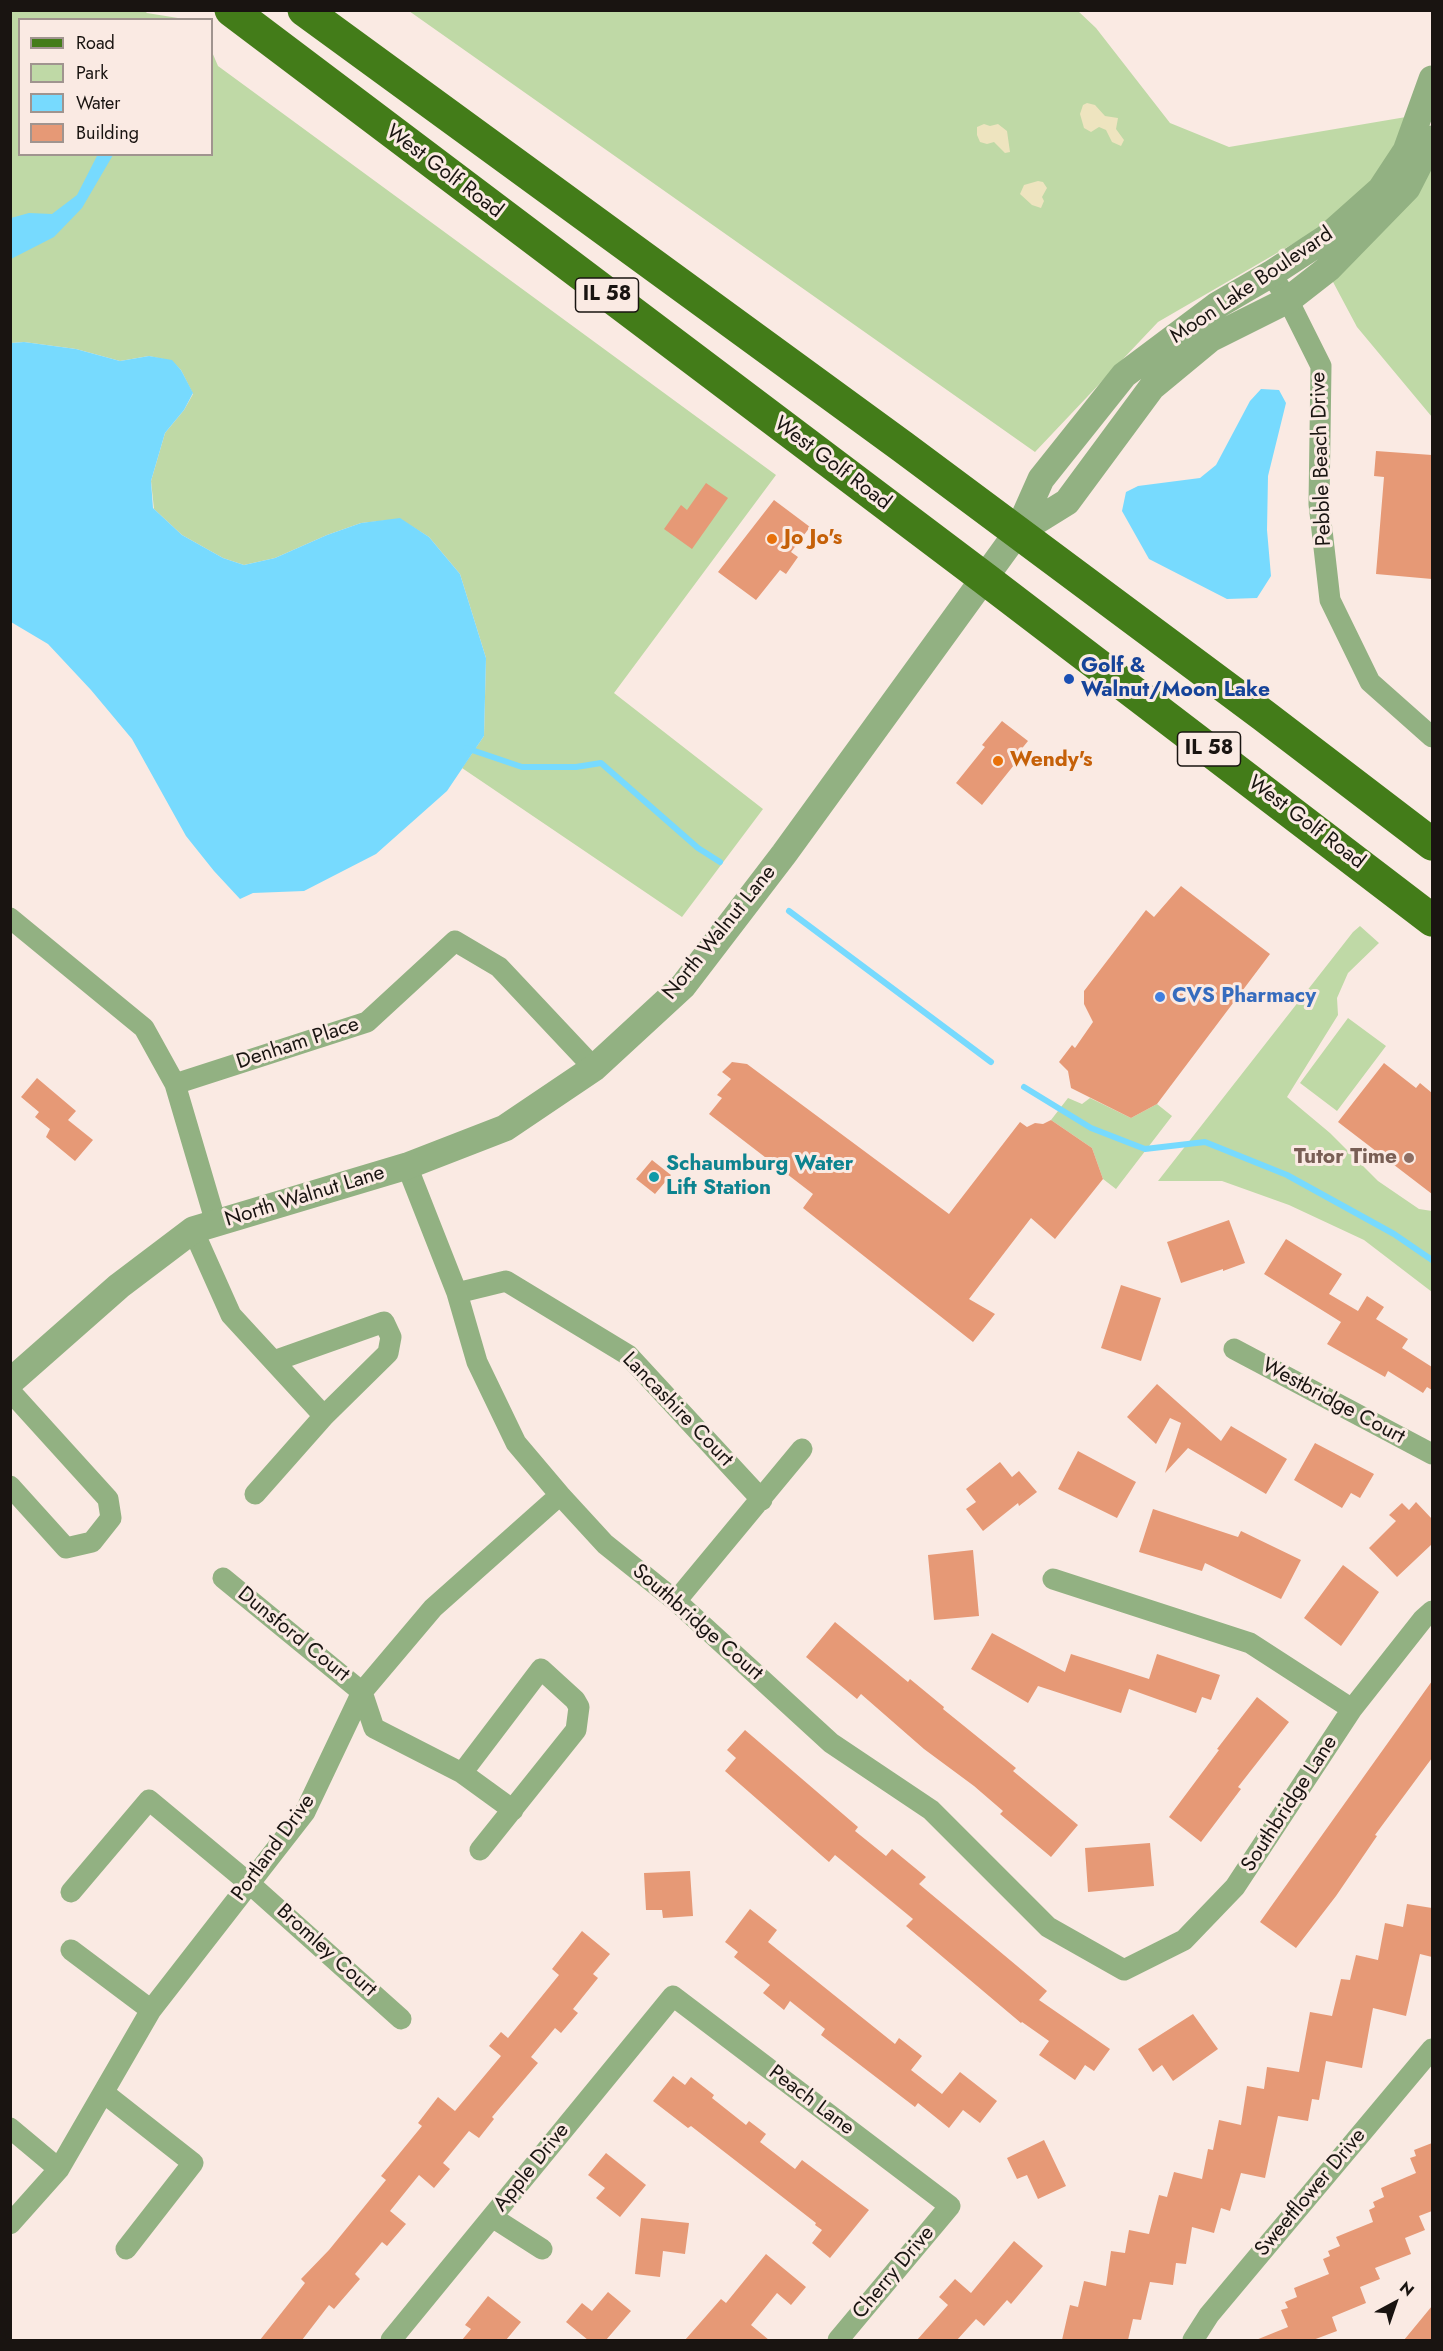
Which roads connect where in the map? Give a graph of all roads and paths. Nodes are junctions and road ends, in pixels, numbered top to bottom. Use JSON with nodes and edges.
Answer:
{"nodes":[{"id":1,"x":231,"y":10,"type":"edge"},
{"id":2,"x":304,"y":10,"type":"edge"},
{"id":3,"x":1432,"y":79,"type":"edge"},
{"id":4,"x":1432,"y":139,"type":"edge"},
{"id":5,"x":1271,"y":274,"type":"junction"},
{"id":6,"x":1288,"y":300,"type":"junction"},
{"id":7,"x":1017,"y":533,"type":"junction"},
{"id":8,"x":984,"y":579,"type":"junction"},
{"id":9,"x":1430,"y":730,"type":"edge"},
{"id":10,"x":1432,"y":844,"type":"edge"},
{"id":11,"x":10,"y":918,"type":"edge"},
{"id":12,"x":1432,"y":920,"type":"edge"},
{"id":13,"x":594,"y":1068,"type":"junction"},
{"id":14,"x":175,"y":1084,"type":"junction"},
{"id":15,"x":407,"y":1166,"type":"junction"},
{"id":16,"x":204,"y":1227,"type":"junction"},
{"id":17,"x":457,"y":1293,"type":"junction"},
{"id":18,"x":1233,"y":1349,"type":"dead end"},
{"id":19,"x":274,"y":1361,"type":"junction"},
{"id":20,"x":10,"y":1382,"type":"edge"},
{"id":21,"x":10,"y":1391,"type":"edge"},
{"id":22,"x":324,"y":1416,"type":"junction"},
{"id":23,"x":802,"y":1449,"type":"dead end"},
{"id":24,"x":1432,"y":1454,"type":"edge"},
{"id":25,"x":10,"y":1486,"type":"edge"},
{"id":26,"x":255,"y":1494,"type":"dead end"},
{"id":27,"x":561,"y":1495,"type":"junction"},
{"id":28,"x":762,"y":1500,"type":"junction"},
{"id":29,"x":223,"y":1578,"type":"dead end"},
{"id":30,"x":1053,"y":1579,"type":"dead end"},
{"id":31,"x":676,"y":1600,"type":"junction"},
{"id":32,"x":1432,"y":1611,"type":"edge"},
{"id":33,"x":362,"y":1692,"type":"junction"},
{"id":34,"x":1352,"y":1709,"type":"junction"},
{"id":35,"x":462,"y":1773,"type":"junction"},
{"id":36,"x":513,"y":1810,"type":"junction"},
{"id":37,"x":480,"y":1850,"type":"dead end"},
{"id":38,"x":250,"y":1884,"type":"junction"},
{"id":39,"x":71,"y":1892,"type":"dead end"},
{"id":40,"x":71,"y":1950,"type":"dead end"},
{"id":41,"x":1124,"y":1970,"type":"joint"},
{"id":42,"x":673,"y":1996,"type":"joint"},
{"id":43,"x":152,"y":2010,"type":"junction"},
{"id":44,"x":401,"y":2019,"type":"dead end"},
{"id":45,"x":1432,"y":2049,"type":"edge"},
{"id":46,"x":104,"y":2093,"type":"junction"},
{"id":47,"x":10,"y":2128,"type":"edge"},
{"id":48,"x":59,"y":2169,"type":"junction"},
{"id":49,"x":950,"y":2206,"type":"joint"},
{"id":50,"x":492,"y":2217,"type":"junction"},
{"id":51,"x":10,"y":2224,"type":"edge"},
{"id":52,"x":126,"y":2248,"type":"dead end"},
{"id":53,"x":542,"y":2249,"type":"dead end"},
{"id":54,"x":391,"y":2340,"type":"edge"},
{"id":55,"x":838,"y":2340,"type":"edge"},
{"id":56,"x":1193,"y":2340,"type":"edge"}],
"edges":[{"from":1,"to":8,"type":"main road","name":"West Golf Road","number":"IL 58"},
{"from":2,"to":7,"type":"main road","number":"IL 58"},
{"from":3,"to":5,"type":"street","name":"Moon Lake Boulevard"},
{"from":4,"to":6,"type":"street","name":"Moon Lake Boulevard"},
{"from":5,"to":6,"type":"street","name":"Pebble Beach Drive"},
{"from":5,"to":7,"type":"street","name":"Moon Lake Boulevard"},
{"from":6,"to":7,"type":"street","name":"Moon Lake Boulevard"},
{"from":6,"to":9,"type":"street","name":"Pebble Beach Drive"},
{"from":7,"to":8,"type":"street","name":"North Walnut Lane"},
{"from":7,"to":10,"type":"main road","number":"IL 58"},
{"from":8,"to":12,"type":"main road","name":"West Golf Road","number":"IL 58"},
{"from":8,"to":13,"type":"street","name":"North Walnut Lane"},
{"from":11,"to":14,"type":"street"},
{"from":13,"to":14,"type":"street","name":"Denham Place"},
{"from":13,"to":15,"type":"street","name":"North Walnut Lane"},
{"from":14,"to":16,"type":"street"},
{"from":15,"to":16,"type":"street","name":"North Walnut Lane"},
{"from":15,"to":17,"type":"street","name":"Southbridge Court"},
{"from":16,"to":19,"type":"street"},
{"from":16,"to":20,"type":"street","name":"North Walnut Lane"},
{"from":17,"to":27,"type":"street","name":"Southbridge Court"},
{"from":17,"to":28,"type":"street","name":"Lancashire Court"},
{"from":18,"to":24,"type":"street","name":"Westbridge Court"},
{"from":19,"to":22,"type":"street"},
{"from":19,"to":22,"type":"street"},
{"from":21,"to":25,"type":"street"},
{"from":22,"to":26,"type":"street"},
{"from":23,"to":28,"type":"street"},
{"from":27,"to":31,"type":"street","name":"Southbridge Court"},
{"from":27,"to":33,"type":"street","name":"Portland Drive"},
{"from":28,"to":31,"type":"street"},
{"from":29,"to":33,"type":"street","name":"Dunsford Court"},
{"from":30,"to":34,"type":"street"},
{"from":31,"to":41,"type":"street","name":"Southbridge Court"},
{"from":32,"to":34,"type":"street","name":"Southbridge Lane"},
{"from":33,"to":35,"type":"street"},
{"from":33,"to":38,"type":"street","name":"Portland Drive"},
{"from":34,"to":41,"type":"street","name":"Southbridge Lane"},
{"from":35,"to":36,"type":"street"},
{"from":35,"to":36,"type":"street"},
{"from":36,"to":37,"type":"street"},
{"from":38,"to":39,"type":"street","name":"Bromley Court"},
{"from":38,"to":43,"type":"street","name":"Portland Drive"},
{"from":38,"to":44,"type":"street","name":"Bromley Court"},
{"from":40,"to":43,"type":"street"},
{"from":42,"to":49,"type":"street","name":"Peach Lane"},
{"from":42,"to":50,"type":"street","name":"Apple Drive"},
{"from":43,"to":46,"type":"street","name":"Portland Drive"},
{"from":45,"to":56,"type":"street","name":"Sweetflower Drive"},
{"from":46,"to":48,"type":"street","name":"Portland Drive"},
{"from":46,"to":52,"type":"street"},
{"from":47,"to":48,"type":"street"},
{"from":48,"to":51,"type":"street","name":"Portland Drive"},
{"from":49,"to":55,"type":"street","name":"Cherry Drive"},
{"from":50,"to":53,"type":"street"},
{"from":50,"to":54,"type":"street","name":"Apple Drive"}]}
